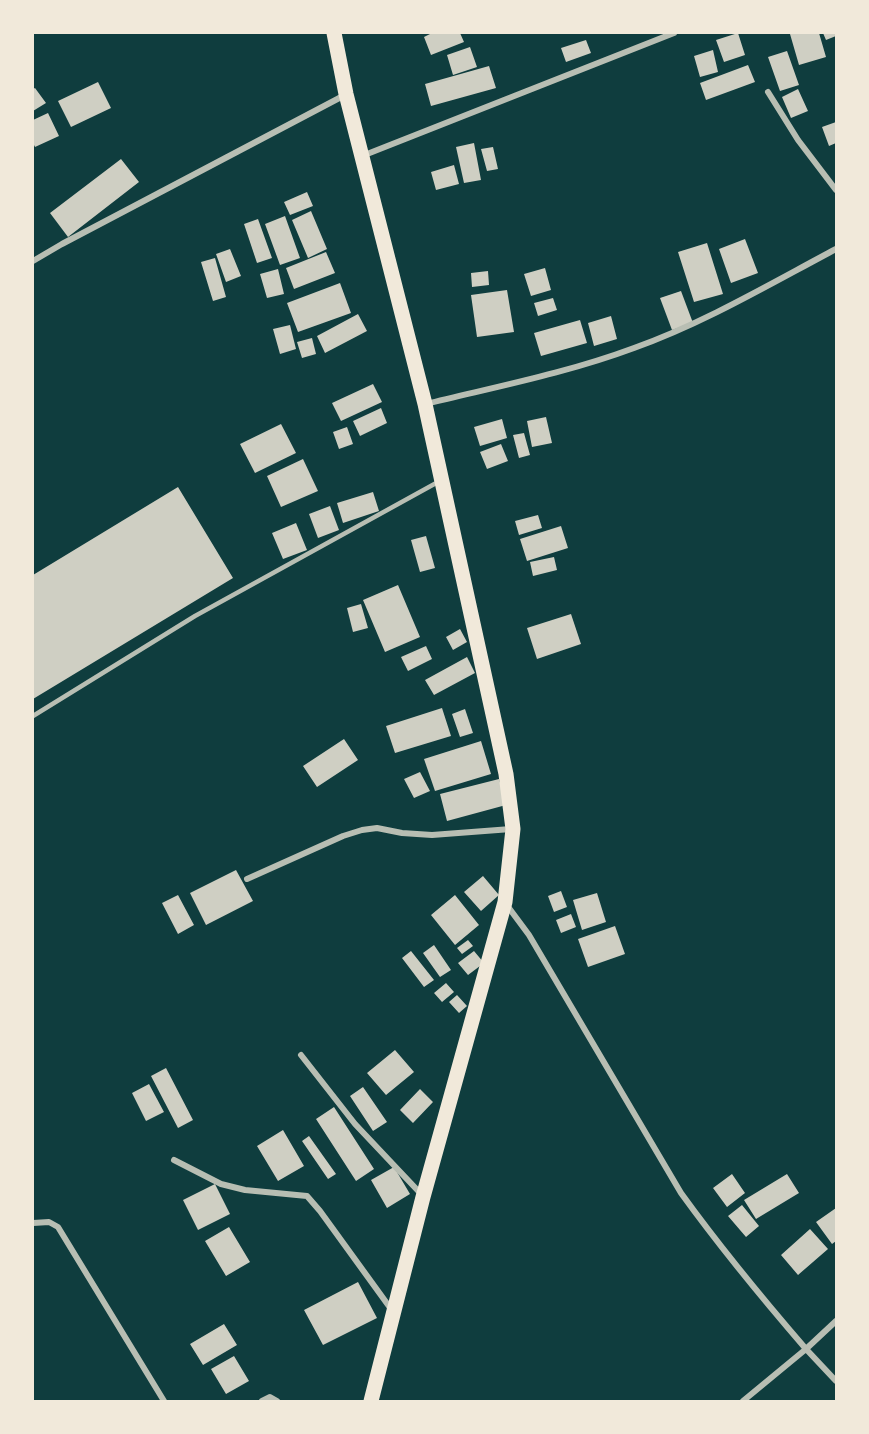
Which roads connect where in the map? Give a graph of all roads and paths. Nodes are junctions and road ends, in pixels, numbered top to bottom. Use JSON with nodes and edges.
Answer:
{"nodes":[{"id":1,"x":334,"y":33,"type":"edge"},
{"id":2,"x":674,"y":33,"type":"edge"},
{"id":3,"x":768,"y":92,"type":"dead end"},
{"id":4,"x":346,"y":94,"type":"junction"},
{"id":5,"x":362,"y":156,"type":"junction"},
{"id":6,"x":836,"y":190,"type":"edge"},
{"id":7,"x":836,"y":249,"type":"edge"},
{"id":8,"x":33,"y":261,"type":"edge"},
{"id":9,"x":425,"y":404,"type":"junction"},
{"id":10,"x":441,"y":480,"type":"junction"},
{"id":11,"x":33,"y":716,"type":"edge"},
{"id":12,"x":513,"y":829,"type":"junction"},
{"id":13,"x":247,"y":879,"type":"dead end"},
{"id":14,"x":505,"y":902,"type":"junction"},
{"id":15,"x":301,"y":1055,"type":"dead end"},
{"id":16,"x":174,"y":1160,"type":"dead end"},
{"id":17,"x":423,"y":1197,"type":"junction"},
{"id":18,"x":33,"y":1223,"type":"edge"},
{"id":19,"x":394,"y":1313,"type":"junction"},
{"id":20,"x":836,"y":1321,"type":"edge"},
{"id":21,"x":806,"y":1349,"type":"junction"},
{"id":22,"x":836,"y":1381,"type":"edge"},
{"id":23,"x":164,"y":1401,"type":"edge"},
{"id":24,"x":262,"y":1401,"type":"edge"},
{"id":25,"x":277,"y":1401,"type":"edge"},
{"id":26,"x":371,"y":1401,"type":"edge"},
{"id":27,"x":743,"y":1401,"type":"edge"}],
"edges":[{"from":1,"to":4,"type":"main road"},
{"from":2,"to":5,"type":"street"},
{"from":3,"to":6,"type":"street"},
{"from":4,"to":5,"type":"main road"},
{"from":4,"to":8,"type":"street"},
{"from":5,"to":9,"type":"main road"},
{"from":7,"to":9,"type":"street"},
{"from":9,"to":10,"type":"main road"},
{"from":10,"to":11,"type":"lane"},
{"from":10,"to":12,"type":"main road"},
{"from":12,"to":13,"type":"street"},
{"from":12,"to":14,"type":"main road"},
{"from":14,"to":17,"type":"main road"},
{"from":14,"to":21,"type":"street"},
{"from":15,"to":17,"type":"street"},
{"from":16,"to":19,"type":"street"},
{"from":17,"to":19,"type":"main road"},
{"from":18,"to":23,"type":"street"},
{"from":19,"to":26,"type":"main road"},
{"from":20,"to":21,"type":"street"},
{"from":21,"to":22,"type":"street"},
{"from":21,"to":27,"type":"street"},
{"from":24,"to":25,"type":"street"}]}
